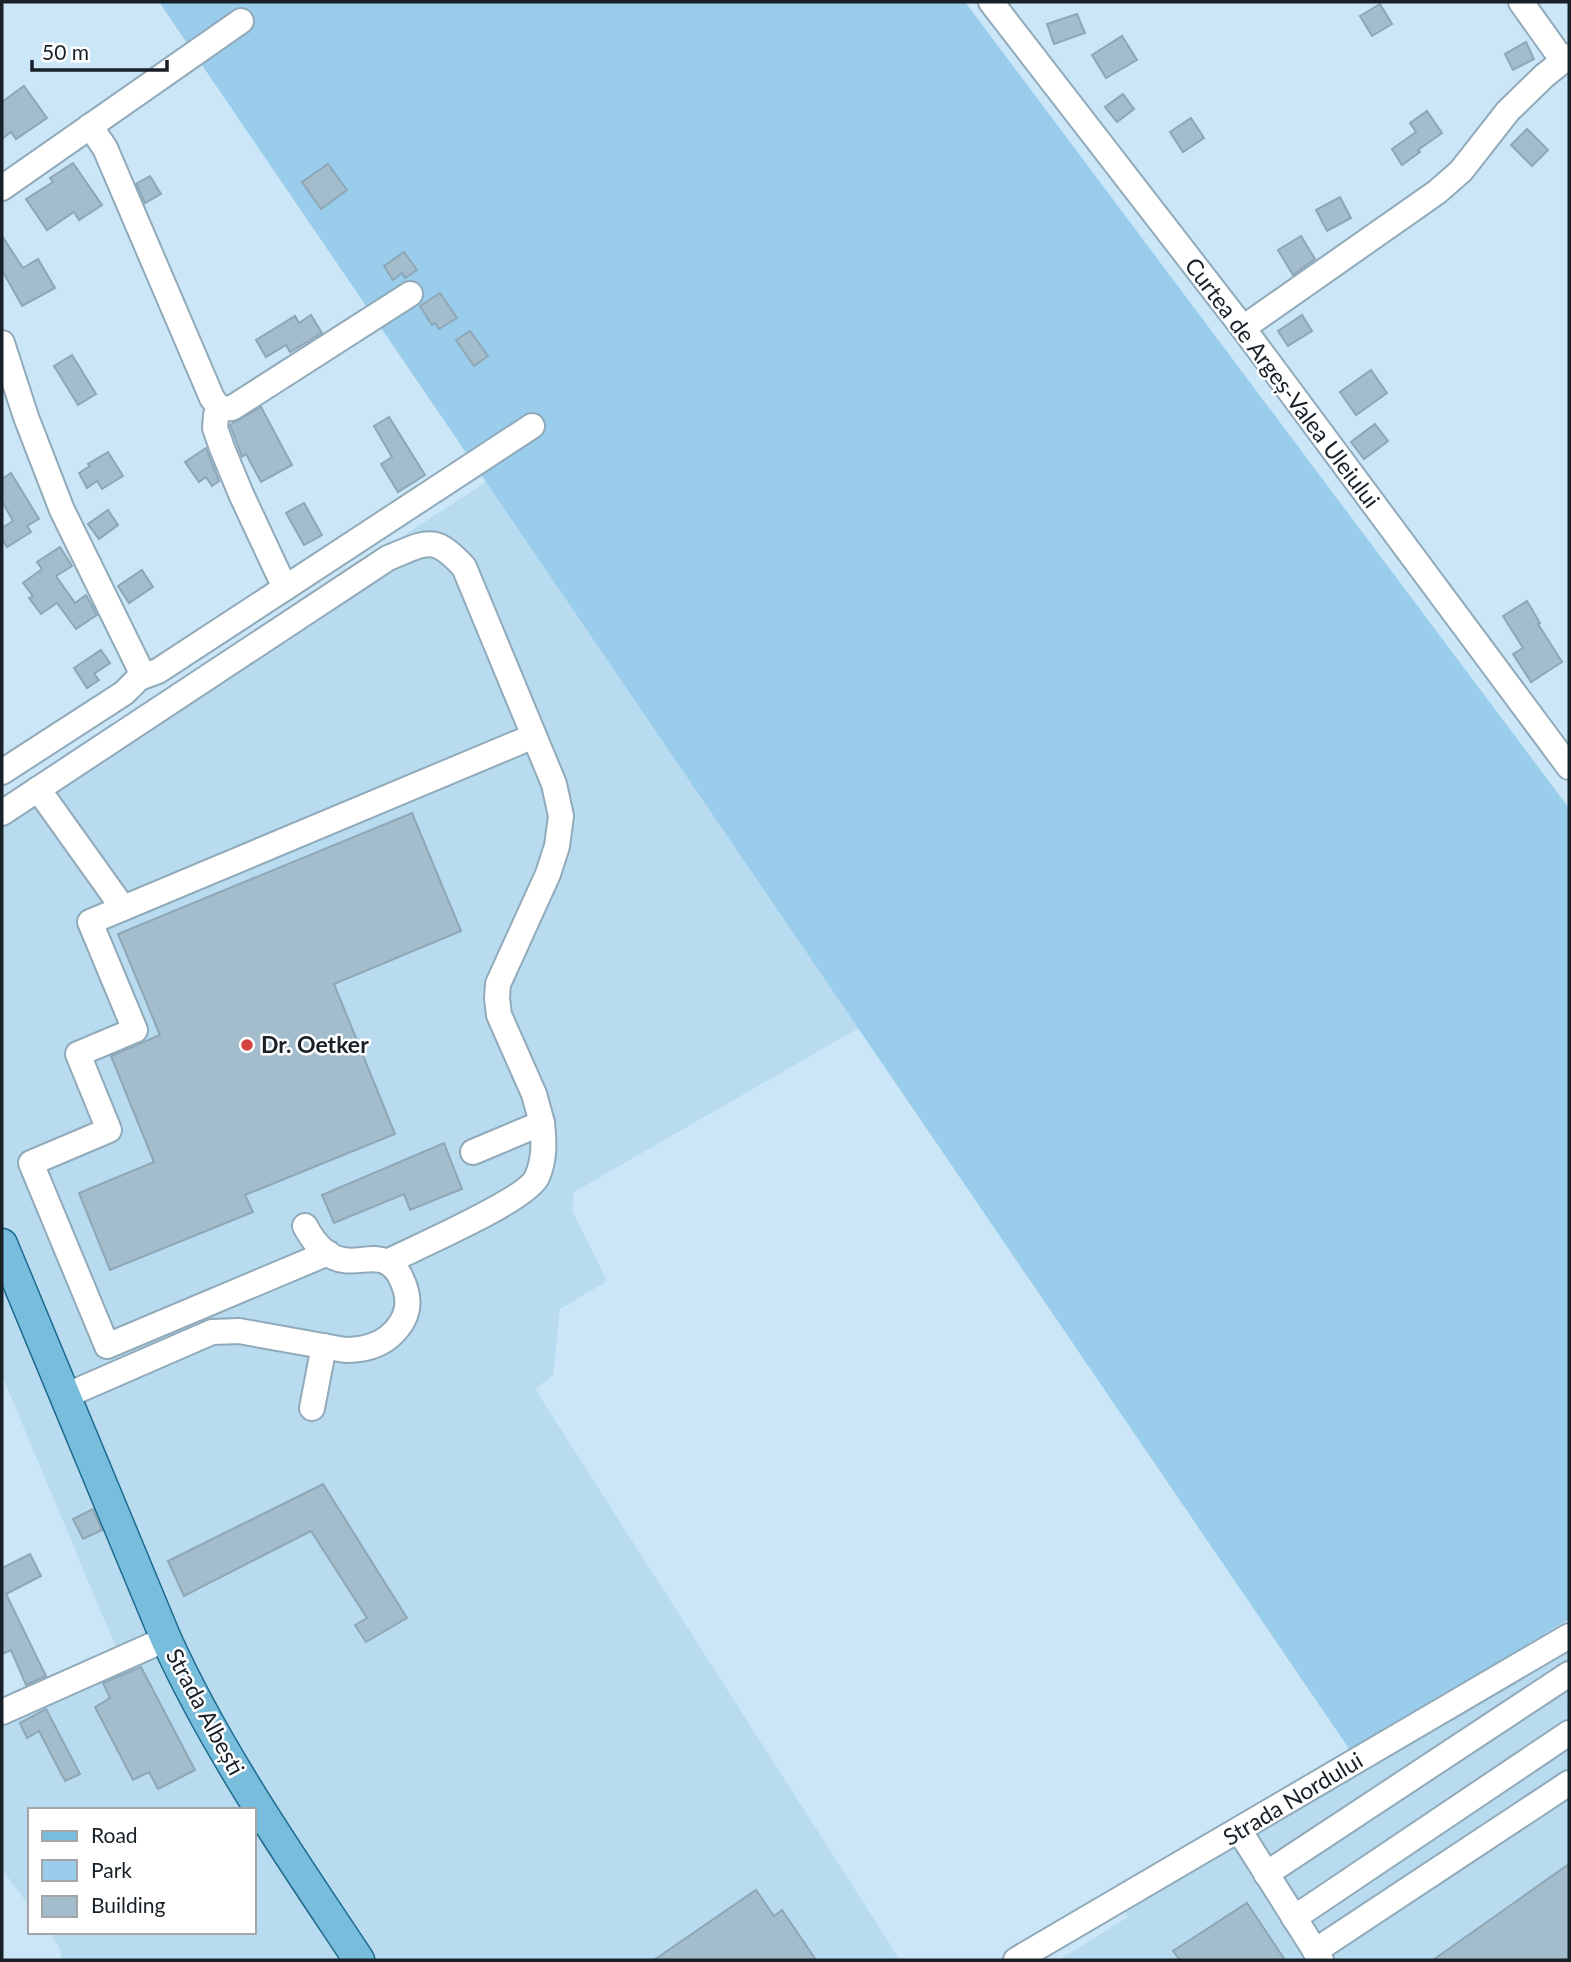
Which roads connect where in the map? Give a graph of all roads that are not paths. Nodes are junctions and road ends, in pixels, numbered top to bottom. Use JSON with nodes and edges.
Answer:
{"nodes":[{"id":1,"x":991,"y":2,"type":"edge"},
{"id":2,"x":1521,"y":2,"type":"edge"},
{"id":3,"x":241,"y":21,"type":"dead end"},
{"id":4,"x":1566,"y":58,"type":"edge"},
{"id":5,"x":90,"y":126,"type":"junction"},
{"id":6,"x":2,"y":188,"type":"edge"},
{"id":7,"x":410,"y":294,"type":"dead end"},
{"id":8,"x":1243,"y":328,"type":"junction"},
{"id":9,"x":2,"y":343,"type":"edge"},
{"id":10,"x":220,"y":409,"type":"junction"},
{"id":11,"x":532,"y":426,"type":"dead end"},
{"id":12,"x":285,"y":588,"type":"junction"},
{"id":13,"x":139,"y":678,"type":"junction"},
{"id":14,"x":534,"y":736,"type":"junction"},
{"id":15,"x":1569,"y":767,"type":"edge"},
{"id":16,"x":2,"y":772,"type":"edge"},
{"id":17,"x":38,"y":789,"type":"junction"},
{"id":18,"x":2,"y":813,"type":"edge"},
{"id":19,"x":123,"y":908,"type":"junction"},
{"id":20,"x":542,"y":1123,"type":"junction"},
{"id":21,"x":472,"y":1152,"type":"dead end"},
{"id":22,"x":305,"y":1226,"type":"dead end"},
{"id":23,"x":2,"y":1244,"type":"edge"},
{"id":24,"x":328,"y":1253,"type":"junction"},
{"id":25,"x":387,"y":1262,"type":"junction"},
{"id":26,"x":324,"y":1346,"type":"junction"},
{"id":27,"x":65,"y":1396,"type":"junction"},
{"id":28,"x":312,"y":1408,"type":"dead end"},
{"id":29,"x":1569,"y":1636,"type":"edge"},
{"id":30,"x":166,"y":1639,"type":"junction"},
{"id":31,"x":1569,"y":1674,"type":"edge"},
{"id":32,"x":2,"y":1712,"type":"edge"},
{"id":33,"x":1569,"y":1733,"type":"edge"},
{"id":34,"x":1569,"y":1783,"type":"edge"},
{"id":35,"x":1239,"y":1830,"type":"junction"},
{"id":36,"x":1266,"y":1874,"type":"junction"},
{"id":37,"x":1294,"y":1918,"type":"junction"},
{"id":38,"x":1318,"y":1956,"type":"edge"},
{"id":39,"x":359,"y":1960,"type":"edge"},
{"id":40,"x":1016,"y":1960,"type":"edge"}],
"edges":[{"from":1,"to":8,"type":"street","name":"Curtea de Argeș-Valea Uleiului"},
{"from":2,"to":4,"type":"street"},
{"from":3,"to":5,"type":"street"},
{"from":4,"to":8,"type":"street"},
{"from":5,"to":6,"type":"street"},
{"from":5,"to":10,"type":"street"},
{"from":7,"to":10,"type":"street"},
{"from":8,"to":15,"type":"street","name":"Curtea de Argeș-Valea Uleiului"},
{"from":9,"to":13,"type":"street"},
{"from":10,"to":12,"type":"street"},
{"from":11,"to":12,"type":"street"},
{"from":12,"to":13,"type":"street"},
{"from":13,"to":16,"type":"street"},
{"from":14,"to":17,"type":"street"},
{"from":14,"to":19,"type":"street"},
{"from":14,"to":20,"type":"street"},
{"from":17,"to":18,"type":"street"},
{"from":17,"to":19,"type":"street"},
{"from":19,"to":24,"type":"street"},
{"from":20,"to":21,"type":"street"},
{"from":20,"to":25,"type":"street"},
{"from":22,"to":24,"type":"street"},
{"from":23,"to":27,"type":"main road","name":"Strada Albești"},
{"from":24,"to":25,"type":"street"},
{"from":25,"to":26,"type":"street"},
{"from":26,"to":27,"type":"street"},
{"from":26,"to":28,"type":"street"},
{"from":27,"to":30,"type":"main road","name":"Strada Albești"},
{"from":29,"to":35,"type":"street","name":"Strada Nordului"},
{"from":30,"to":32,"type":"street"},
{"from":30,"to":39,"type":"main road","name":"Strada Albești"},
{"from":31,"to":36,"type":"street"},
{"from":33,"to":37,"type":"street"},
{"from":34,"to":38,"type":"street"},
{"from":35,"to":36,"type":"street"},
{"from":35,"to":40,"type":"street","name":"Strada Nordului"},
{"from":36,"to":37,"type":"street"},
{"from":37,"to":38,"type":"street"}]}
